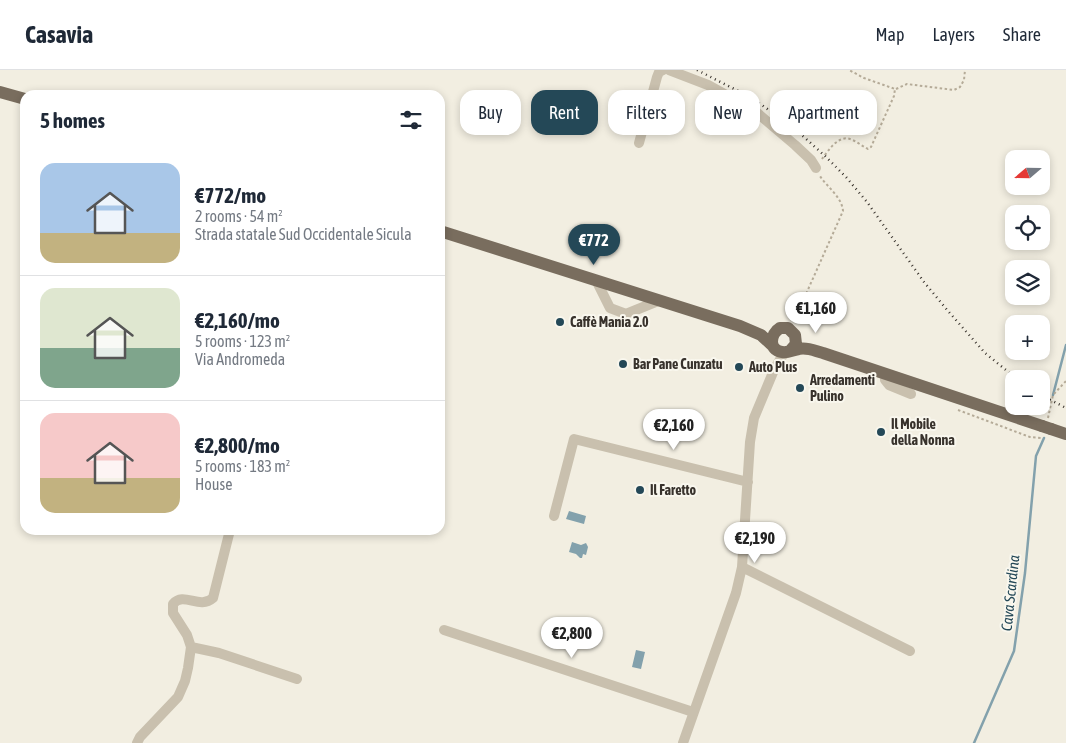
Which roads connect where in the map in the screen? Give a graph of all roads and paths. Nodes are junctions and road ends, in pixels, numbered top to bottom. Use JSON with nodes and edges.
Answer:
{"nodes":[{"id":1,"x":663,"y":70,"type":"edge"},
{"id":2,"x":669,"y":70,"type":"edge"},
{"id":3,"x":849,"y":70,"type":"edge"},
{"id":4,"x":965,"y":70,"type":"edge"},
{"id":5,"x":896,"y":89,"type":"junction"},
{"id":6,"x":0,"y":92,"type":"edge"},
{"id":7,"x":20,"y":98,"type":"edge"},
{"id":8,"x":639,"y":143,"type":"dead end"},
{"id":9,"x":816,"y":168,"type":"junction"},
{"id":10,"x":445,"y":234,"type":"edge"},
{"id":11,"x":596,"y":282,"type":"junction"},
{"id":12,"x":658,"y":301,"type":"junction"},
{"id":13,"x":740,"y":326,"type":"junction"},
{"id":14,"x":788,"y":330,"type":"junction"},
{"id":15,"x":774,"y":346,"type":"junction"},
{"id":16,"x":789,"y":351,"type":"junction"},
{"id":17,"x":823,"y":353,"type":"junction"},
{"id":18,"x":774,"y":370,"type":"junction"},
{"id":19,"x":886,"y":375,"type":"junction"},
{"id":20,"x":1066,"y":381,"type":"edge"},
{"id":21,"x":911,"y":394,"type":"dead end"},
{"id":22,"x":1053,"y":395,"type":"dead end"},
{"id":23,"x":951,"y":407,"type":"dead end"},
{"id":24,"x":1046,"y":431,"type":"junction"},
{"id":25,"x":1066,"y":434,"type":"edge"},
{"id":26,"x":748,"y":482,"type":"junction"},
{"id":27,"x":554,"y":516,"type":"dead end"},
{"id":28,"x":229,"y":535,"type":"edge"},
{"id":29,"x":742,"y":567,"type":"junction"},
{"id":30,"x":444,"y":630,"type":"dead end"},
{"id":31,"x":191,"y":647,"type":"junction"},
{"id":32,"x":910,"y":651,"type":"dead end"},
{"id":33,"x":297,"y":679,"type":"dead end"},
{"id":34,"x":693,"y":712,"type":"junction"},
{"id":35,"x":137,"y":743,"type":"edge"},
{"id":36,"x":683,"y":743,"type":"edge"}],
"edges":[{"from":1,"to":8,"type":"street"},
{"from":2,"to":9,"type":"street"},
{"from":3,"to":5,"type":"path"},
{"from":4,"to":5,"type":"path"},
{"from":5,"to":9,"type":"path"},
{"from":6,"to":7,"type":"main road"},
{"from":9,"to":14,"type":"path"},
{"from":10,"to":11,"type":"main road"},
{"from":11,"to":12,"type":"main road"},
{"from":11,"to":12,"type":"street"},
{"from":12,"to":13,"type":"main road"},
{"from":13,"to":14,"type":"main road"},
{"from":13,"to":15,"type":"main road"},
{"from":14,"to":15,"type":"main road"},
{"from":14,"to":16,"type":"main road"},
{"from":14,"to":17,"type":"main road"},
{"from":15,"to":16,"type":"main road"},
{"from":15,"to":18,"type":"street"},
{"from":16,"to":17,"type":"main road"},
{"from":16,"to":18,"type":"street"},
{"from":17,"to":19,"type":"main road"},
{"from":18,"to":26,"type":"street"},
{"from":19,"to":21,"type":"street"},
{"from":19,"to":24,"type":"main road"},
{"from":20,"to":22,"type":"path"},
{"from":23,"to":24,"type":"path"},
{"from":24,"to":25,"type":"main road"},
{"from":26,"to":27,"type":"street"},
{"from":26,"to":29,"type":"street"},
{"from":28,"to":31,"type":"street"},
{"from":29,"to":32,"type":"street"},
{"from":29,"to":34,"type":"street"},
{"from":30,"to":34,"type":"street"},
{"from":31,"to":33,"type":"street"},
{"from":31,"to":35,"type":"street"},
{"from":34,"to":36,"type":"street"}]}
